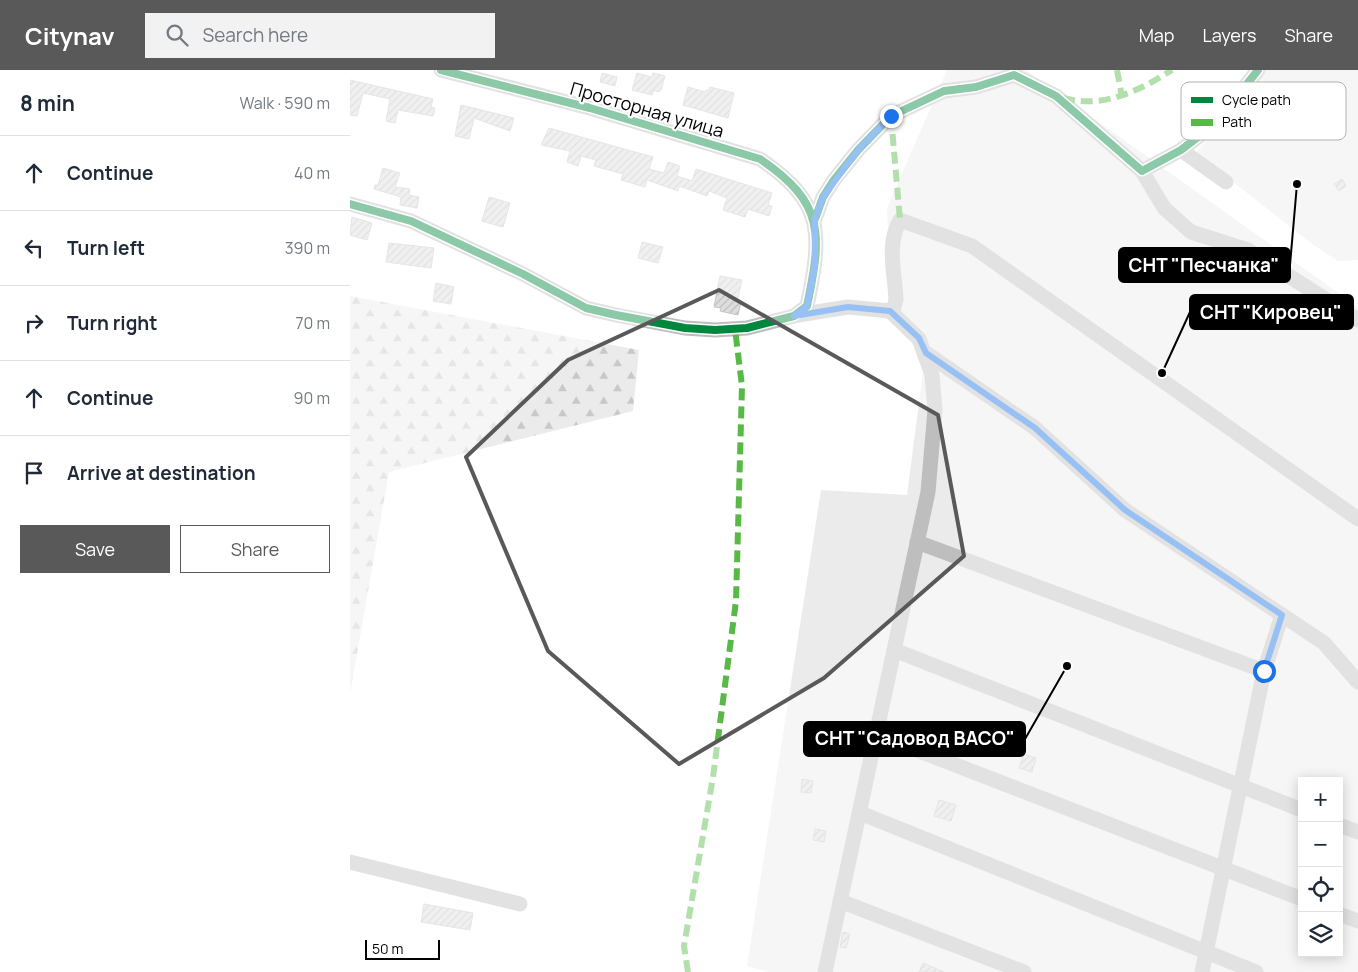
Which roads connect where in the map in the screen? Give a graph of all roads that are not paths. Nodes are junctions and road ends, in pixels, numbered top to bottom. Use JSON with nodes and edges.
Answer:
{"nodes":[{"id":1,"x":441,"y":70,"type":"edge"},
{"id":2,"x":1258,"y":70,"type":"edge"},
{"id":3,"x":1248,"y":82,"type":"edge"},
{"id":4,"x":1194,"y":140,"type":"edge"},
{"id":5,"x":1181,"y":150,"type":"junction"},
{"id":6,"x":1142,"y":171,"type":"junction"},
{"id":7,"x":1226,"y":182,"type":"dead end"},
{"id":8,"x":350,"y":204,"type":"edge"},
{"id":9,"x":815,"y":219,"type":"junction"},
{"id":10,"x":890,"y":311,"type":"junction"},
{"id":11,"x":794,"y":316,"type":"junction"},
{"id":12,"x":1358,"y":320,"type":"edge"},
{"id":13,"x":926,"y":353,"type":"junction"},
{"id":14,"x":1358,"y":519,"type":"edge"},
{"id":15,"x":918,"y":542,"type":"junction"},
{"id":16,"x":1282,"y":615,"type":"junction"},
{"id":17,"x":894,"y":650,"type":"junction"},
{"id":18,"x":1264,"y":671,"type":"junction"},
{"id":19,"x":1358,"y":682,"type":"edge"},
{"id":20,"x":878,"y":735,"type":"junction"},
{"id":21,"x":1239,"y":786,"type":"junction"},
{"id":22,"x":1298,"y":808,"type":"edge"},
{"id":23,"x":860,"y":813,"type":"junction"},
{"id":24,"x":1343,"y":826,"type":"edge"},
{"id":25,"x":1358,"y":832,"type":"edge"},
{"id":26,"x":350,"y":862,"type":"edge"},
{"id":27,"x":1222,"y":868,"type":"junction"},
{"id":28,"x":1298,"y":897,"type":"edge"},
{"id":29,"x":840,"y":901,"type":"junction"},
{"id":30,"x":520,"y":904,"type":"dead end"},
{"id":31,"x":1343,"y":915,"type":"edge"},
{"id":32,"x":1358,"y":921,"type":"edge"},
{"id":33,"x":1207,"y":952,"type":"junction"},
{"id":34,"x":825,"y":972,"type":"edge"},
{"id":35,"x":1024,"y":972,"type":"edge"},
{"id":36,"x":1202,"y":972,"type":"edge"},
{"id":37,"x":1256,"y":972,"type":"edge"}],
"edges":[{"from":1,"to":9,"type":"street","name":"Просторная улица"},
{"from":2,"to":3,"type":"street"},
{"from":4,"to":5,"type":"street"},
{"from":5,"to":6,"type":"street"},
{"from":5,"to":7,"type":"street"},
{"from":6,"to":9,"type":"street"},
{"from":6,"to":12,"type":"street"},
{"from":8,"to":11,"type":"street"},
{"from":9,"to":11,"type":"street"},
{"from":10,"to":11,"type":"street"},
{"from":10,"to":13,"type":"street"},
{"from":10,"to":14,"type":"street"},
{"from":13,"to":15,"type":"street"},
{"from":13,"to":16,"type":"street"},
{"from":15,"to":17,"type":"street"},
{"from":15,"to":18,"type":"street"},
{"from":16,"to":18,"type":"street"},
{"from":16,"to":19,"type":"street"},
{"from":17,"to":20,"type":"street"},
{"from":17,"to":21,"type":"street"},
{"from":18,"to":21,"type":"street"},
{"from":20,"to":23,"type":"street"},
{"from":20,"to":27,"type":"street"},
{"from":21,"to":22,"type":"street"},
{"from":21,"to":27,"type":"street"},
{"from":23,"to":29,"type":"street"},
{"from":23,"to":33,"type":"street"},
{"from":24,"to":25,"type":"street"},
{"from":26,"to":30,"type":"street"},
{"from":27,"to":28,"type":"street"},
{"from":27,"to":33,"type":"street"},
{"from":29,"to":34,"type":"street"},
{"from":29,"to":35,"type":"street"},
{"from":31,"to":32,"type":"street"},
{"from":33,"to":36,"type":"street"},
{"from":33,"to":37,"type":"street"}]}
